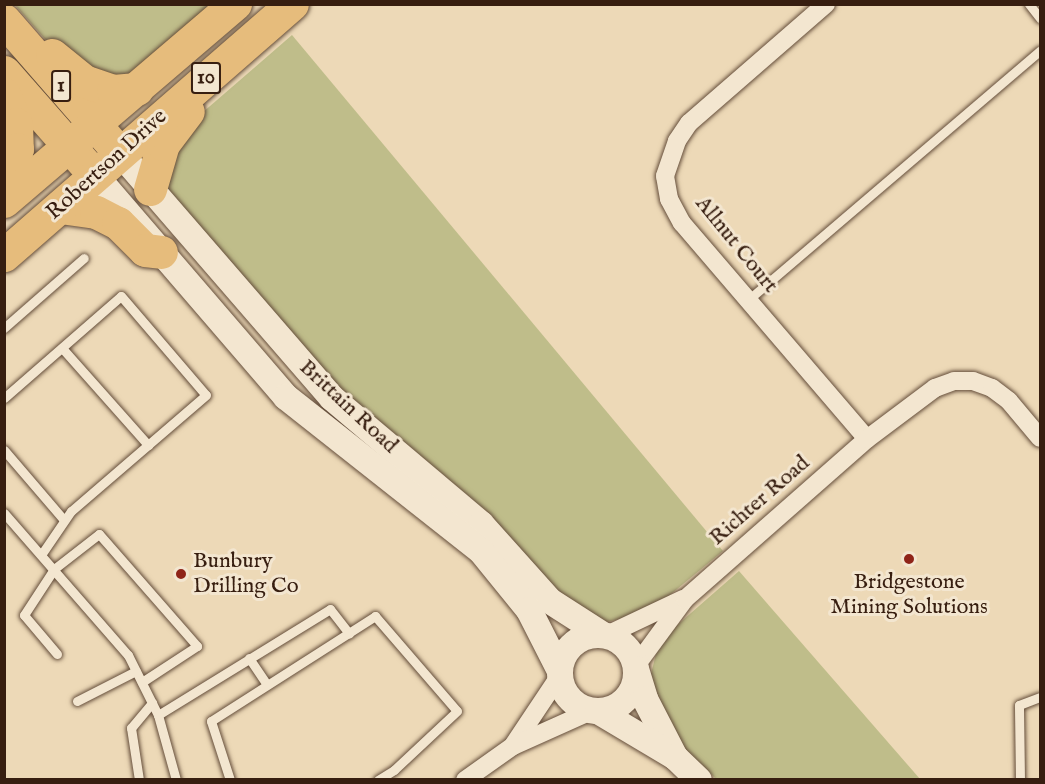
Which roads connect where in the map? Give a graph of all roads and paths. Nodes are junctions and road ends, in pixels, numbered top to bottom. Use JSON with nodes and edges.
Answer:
{"nodes":[{"id":1,"x":235,"y":4,"type":"edge"},
{"id":2,"x":292,"y":4,"type":"edge"},
{"id":3,"x":826,"y":4,"type":"edge"},
{"id":4,"x":1029,"y":4,"type":"edge"},
{"id":5,"x":4,"y":18,"type":"edge"},
{"id":6,"x":1041,"y":18,"type":"edge"},
{"id":7,"x":1041,"y":51,"type":"edge"},
{"id":8,"x":4,"y":72,"type":"edge"},
{"id":9,"x":198,"y":85,"type":"junction"},
{"id":10,"x":137,"y":89,"type":"junction"},
{"id":11,"x":4,"y":94,"type":"edge"},
{"id":12,"x":94,"y":125,"type":"junction"},
{"id":13,"x":70,"y":146,"type":"junction"},
{"id":14,"x":119,"y":152,"type":"junction"},
{"id":15,"x":95,"y":176,"type":"junction"},
{"id":16,"x":4,"y":178,"type":"edge"},
{"id":17,"x":150,"y":189,"type":"junction"},
{"id":18,"x":4,"y":201,"type":"edge"},
{"id":19,"x":60,"y":207,"type":"junction"},
{"id":20,"x":160,"y":252,"type":"junction"},
{"id":21,"x":4,"y":255,"type":"edge"},
{"id":22,"x":84,"y":258,"type":"dead end"},
{"id":23,"x":748,"y":300,"type":"junction"},
{"id":24,"x":4,"y":328,"type":"edge"},
{"id":25,"x":62,"y":348,"type":"junction"},
{"id":26,"x":4,"y":398,"type":"edge"},
{"id":27,"x":1041,"y":438,"type":"edge"},
{"id":28,"x":867,"y":439,"type":"junction"},
{"id":29,"x":148,"y":445,"type":"junction"},
{"id":30,"x":4,"y":450,"type":"edge"},
{"id":31,"x":4,"y":513,"type":"edge"},
{"id":32,"x":64,"y":520,"type":"junction"},
{"id":33,"x":41,"y":555,"type":"junction"},
{"id":34,"x":54,"y":569,"type":"junction"},
{"id":35,"x":685,"y":598,"type":"junction"},
{"id":36,"x":349,"y":633,"type":"junction"},
{"id":37,"x":604,"y":635,"type":"junction"},
{"id":38,"x":57,"y":654,"type":"dead end"},
{"id":39,"x":249,"y":658,"type":"junction"},
{"id":40,"x":635,"y":668,"type":"junction"},
{"id":41,"x":136,"y":671,"type":"junction"},
{"id":42,"x":560,"y":673,"type":"junction"},
{"id":43,"x":142,"y":682,"type":"junction"},
{"id":44,"x":267,"y":685,"type":"junction"},
{"id":45,"x":1041,"y":697,"type":"edge"},
{"id":46,"x":77,"y":701,"type":"dead end"},
{"id":47,"x":152,"y":703,"type":"junction"},
{"id":48,"x":595,"y":711,"type":"junction"},
{"id":49,"x":158,"y":715,"type":"junction"},
{"id":50,"x":513,"y":746,"type":"junction"},
{"id":51,"x":675,"y":757,"type":"junction"},
{"id":52,"x":139,"y":780,"type":"edge"},
{"id":53,"x":176,"y":780,"type":"edge"},
{"id":54,"x":230,"y":780,"type":"edge"},
{"id":55,"x":378,"y":780,"type":"edge"},
{"id":56,"x":465,"y":780,"type":"edge"},
{"id":57,"x":699,"y":780,"type":"edge"},
{"id":58,"x":1020,"y":780,"type":"edge"}],
"edges":[{"from":1,"to":10,"type":"highway","name":"Robertson Drive","number":"10"},
{"from":2,"to":9,"type":"highway","name":"Robertson Drive","number":"10"},
{"from":3,"to":23,"type":"street","name":"Allnut Court"},
{"from":4,"to":6,"type":"lane"},
{"from":5,"to":10,"type":"highway"},
{"from":5,"to":12,"type":"highway","number":"1"},
{"from":7,"to":23,"type":"lane"},
{"from":8,"to":13,"type":"highway","number":"1"},
{"from":9,"to":14,"type":"highway","name":"Robertson Drive","number":"10"},
{"from":9,"to":17,"type":"highway"},
{"from":10,"to":12,"type":"highway","name":"Robertson Drive","number":"10"},
{"from":11,"to":16,"type":"highway"},
{"from":12,"to":13,"type":"highway","number":"1"},
{"from":12,"to":14,"type":"highway","number":"1"},
{"from":13,"to":15,"type":"highway","number":"1"},
{"from":13,"to":18,"type":"highway","number":"1"},
{"from":14,"to":15,"type":"highway","name":"Robertson Drive"},
{"from":14,"to":17,"type":"main road","name":"Brittain Road"},
{"from":15,"to":19,"type":"highway","name":"Robertson Drive"},
{"from":15,"to":20,"type":"main road","name":"Brittain Road"},
{"from":17,"to":37,"type":"main road","name":"Brittain Road"},
{"from":19,"to":20,"type":"highway"},
{"from":19,"to":21,"type":"highway","name":"Robertson Drive"},
{"from":20,"to":42,"type":"main road","name":"Brittain Road"},
{"from":22,"to":24,"type":"lane"},
{"from":23,"to":28,"type":"street","name":"Allnut Court"},
{"from":25,"to":26,"type":"lane"},
{"from":25,"to":29,"type":"lane"},
{"from":25,"to":29,"type":"lane"},
{"from":27,"to":28,"type":"street","name":"Richter Road"},
{"from":28,"to":35,"type":"street","name":"Richter Road"},
{"from":29,"to":32,"type":"lane"},
{"from":30,"to":32,"type":"lane"},
{"from":31,"to":33,"type":"lane"},
{"from":32,"to":33,"type":"lane"},
{"from":33,"to":34,"type":"lane"},
{"from":34,"to":38,"type":"lane"},
{"from":34,"to":41,"type":"lane"},
{"from":34,"to":43,"type":"lane"},
{"from":35,"to":37,"type":"street","name":"Richter Road"},
{"from":35,"to":40,"type":"street","name":"Richter Road"},
{"from":36,"to":39,"type":"lane"},
{"from":36,"to":44,"type":"lane"},
{"from":36,"to":55,"type":"lane"},
{"from":37,"to":40,"type":"main road"},
{"from":37,"to":42,"type":"main road"},
{"from":39,"to":44,"type":"lane"},
{"from":39,"to":49,"type":"lane"},
{"from":40,"to":48,"type":"main road"},
{"from":40,"to":51,"type":"main road"},
{"from":41,"to":43,"type":"lane"},
{"from":41,"to":46,"type":"lane"},
{"from":42,"to":48,"type":"main road"},
{"from":42,"to":50,"type":"street"},
{"from":43,"to":47,"type":"lane"},
{"from":44,"to":54,"type":"lane"},
{"from":45,"to":58,"type":"lane"},
{"from":47,"to":49,"type":"lane"},
{"from":47,"to":52,"type":"lane"},
{"from":48,"to":50,"type":"street"},
{"from":48,"to":51,"type":"main road"},
{"from":49,"to":53,"type":"lane"},
{"from":50,"to":56,"type":"street"},
{"from":51,"to":57,"type":"main road"}]}
